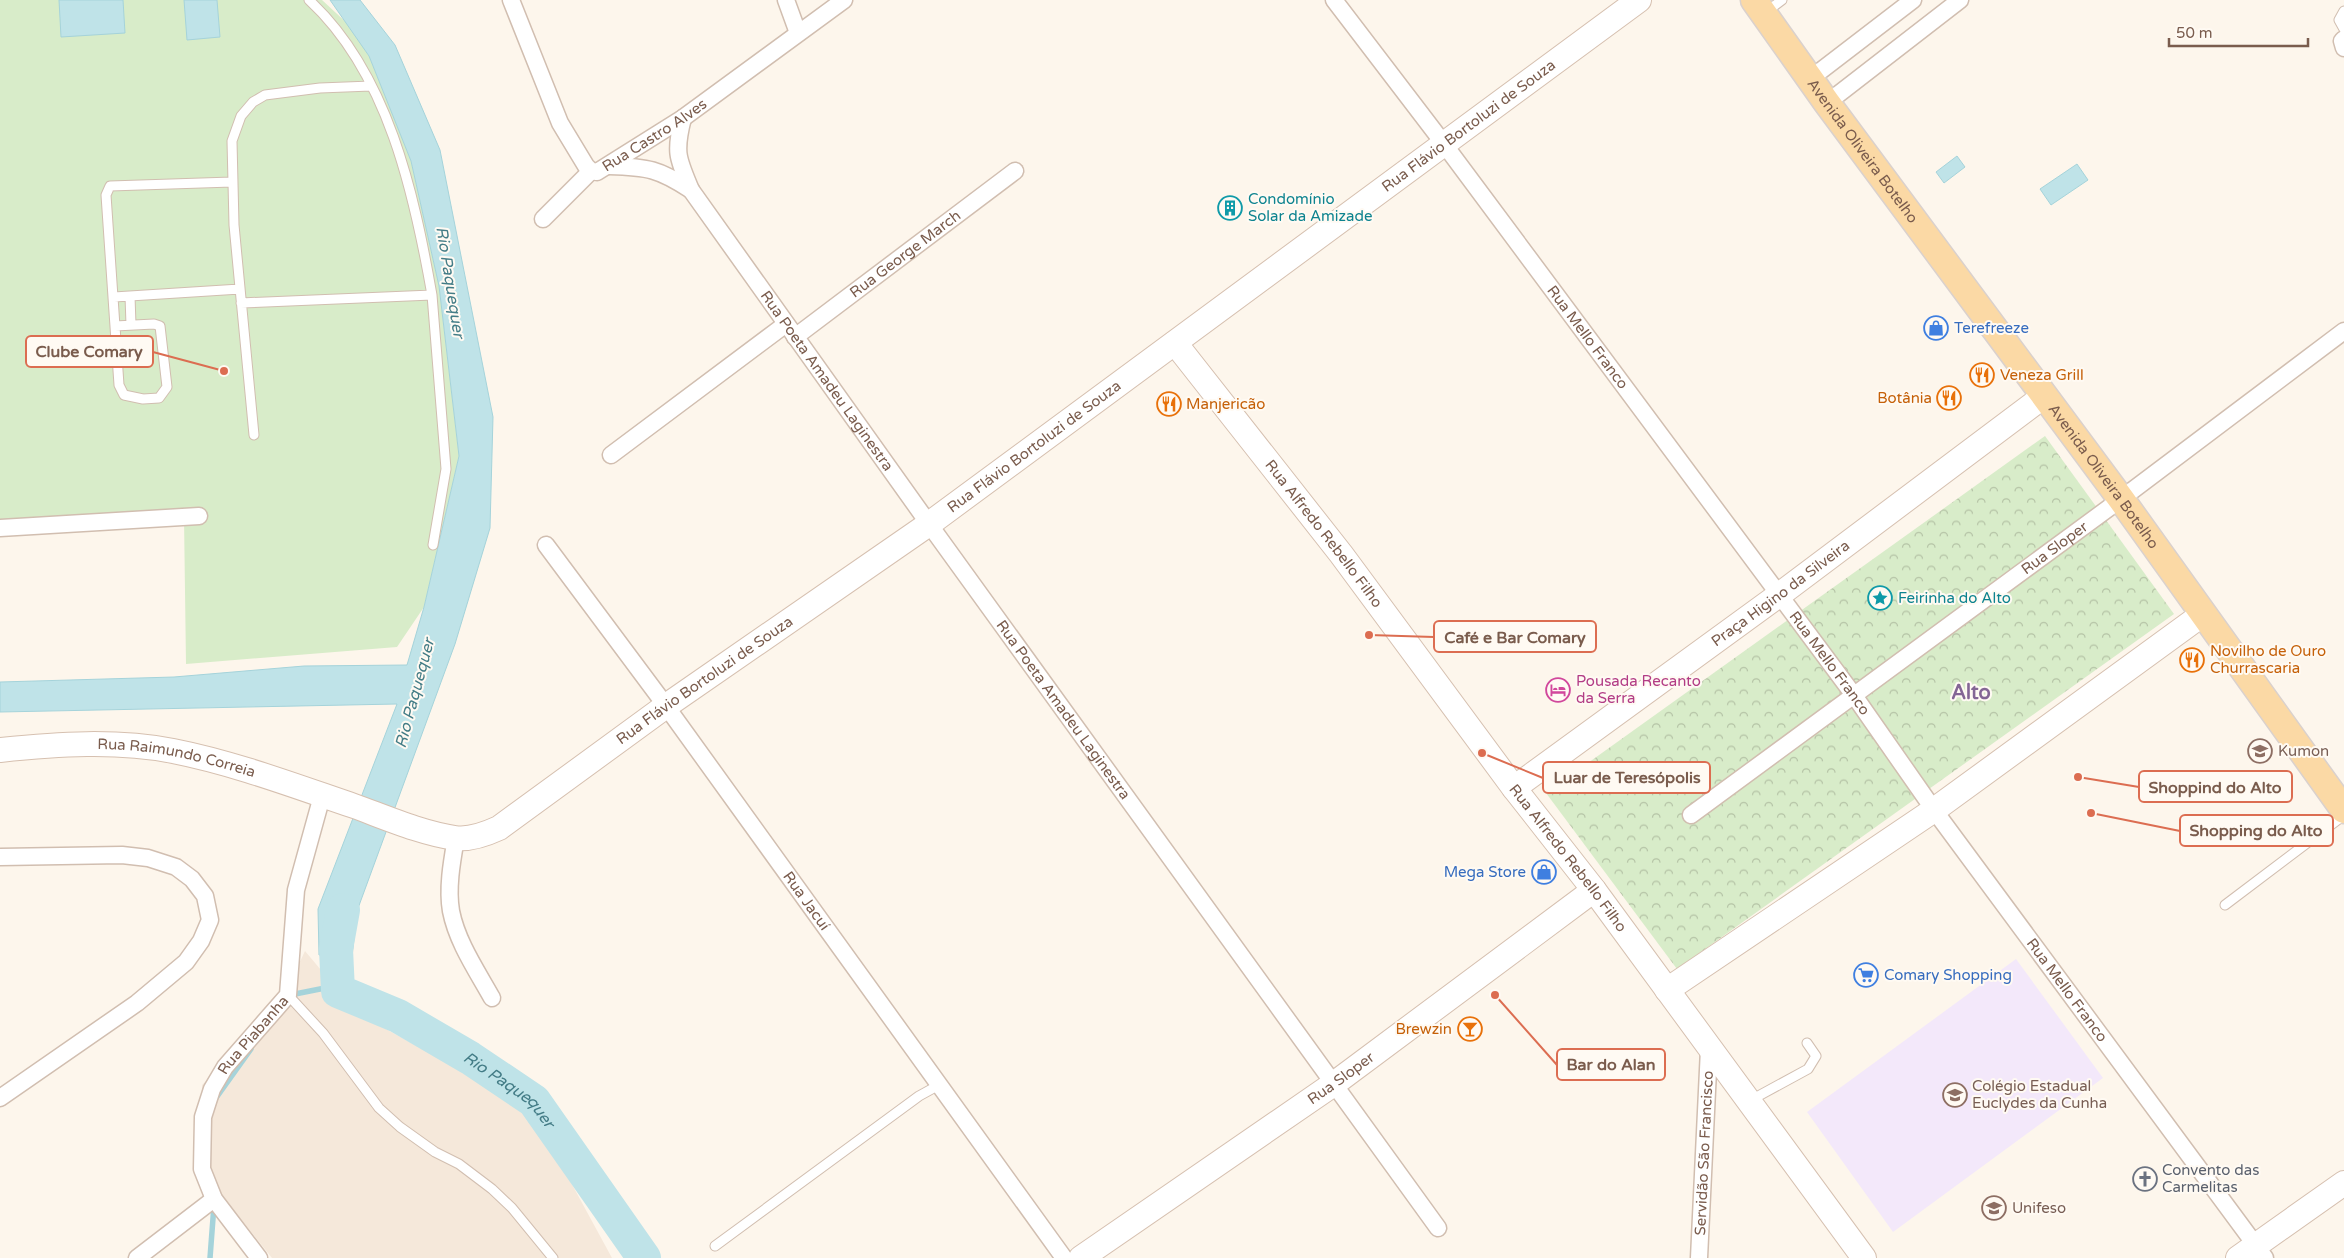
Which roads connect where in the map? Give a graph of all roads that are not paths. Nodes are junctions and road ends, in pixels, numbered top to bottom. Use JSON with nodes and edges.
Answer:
{"nodes":[{"id":1,"x":309,"y":0,"type":"edge"},
{"id":2,"x":511,"y":0,"type":"edge"},
{"id":3,"x":786,"y":0,"type":"edge"},
{"id":4,"x":844,"y":0,"type":"edge"},
{"id":5,"x":1334,"y":0,"type":"edge"},
{"id":6,"x":1639,"y":0,"type":"edge"},
{"id":7,"x":1913,"y":0,"type":"edge"},
{"id":8,"x":1960,"y":0,"type":"edge"},
{"id":9,"x":1767,"y":5,"type":"edge"},
{"id":10,"x":2344,"y":11,"type":"edge"},
{"id":11,"x":2344,"y":29,"type":"edge"},
{"id":12,"x":798,"y":32,"type":"junction"},
{"id":13,"x":2344,"y":39,"type":"edge"},
{"id":14,"x":2344,"y":48,"type":"edge"},
{"id":15,"x":1810,"y":78,"type":"junction"},
{"id":16,"x":371,"y":86,"type":"junction"},
{"id":17,"x":1827,"y":103,"type":"junction"},
{"id":18,"x":683,"y":118,"type":"junction"},
{"id":19,"x":1444,"y":144,"type":"junction"},
{"id":20,"x":610,"y":166,"type":"junction"},
{"id":21,"x":591,"y":171,"type":"junction"},
{"id":22,"x":1015,"y":171,"type":"dead end"},
{"id":23,"x":232,"y":182,"type":"junction"},
{"id":24,"x":692,"y":190,"type":"junction"},
{"id":25,"x":543,"y":219,"type":"dead end"},
{"id":26,"x":240,"y":289,"type":"junction"},
{"id":27,"x":130,"y":296,"type":"junction"},
{"id":28,"x":432,"y":296,"type":"junction"},
{"id":29,"x":114,"y":297,"type":"junction"},
{"id":30,"x":241,"y":303,"type":"junction"},
{"id":31,"x":131,"y":325,"type":"junction"},
{"id":32,"x":116,"y":326,"type":"junction"},
{"id":33,"x":791,"y":330,"type":"junction"},
{"id":34,"x":2344,"y":331,"type":"edge"},
{"id":35,"x":1174,"y":343,"type":"junction"},
{"id":36,"x":2044,"y":396,"type":"junction"},
{"id":37,"x":254,"y":436,"type":"dead end"},
{"id":38,"x":611,"y":454,"type":"dead end"},
{"id":39,"x":2121,"y":499,"type":"junction"},
{"id":40,"x":199,"y":516,"type":"dead end"},
{"id":41,"x":929,"y":524,"type":"junction"},
{"id":42,"x":0,"y":528,"type":"edge"},
{"id":43,"x":433,"y":545,"type":"dead end"},
{"id":44,"x":546,"y":545,"type":"dead end"},
{"id":45,"x":1779,"y":595,"type":"junction"},
{"id":46,"x":2203,"y":614,"type":"junction"},
{"id":47,"x":1853,"y":694,"type":"junction"},
{"id":48,"x":666,"y":706,"type":"junction"},
{"id":49,"x":0,"y":750,"type":"edge"},
{"id":50,"x":1514,"y":788,"type":"junction"},
{"id":51,"x":322,"y":796,"type":"junction"},
{"id":52,"x":347,"y":804,"type":"joint"},
{"id":53,"x":1934,"y":810,"type":"junction"},
{"id":54,"x":2344,"y":810,"type":"edge"},
{"id":55,"x":1691,"y":815,"type":"dead end"},
{"id":56,"x":2344,"y":815,"type":"edge"},
{"id":57,"x":456,"y":838,"type":"junction"},
{"id":58,"x":0,"y":857,"type":"edge"},
{"id":59,"x":1594,"y":890,"type":"junction"},
{"id":60,"x":2225,"y":905,"type":"dead end"},
{"id":61,"x":1667,"y":990,"type":"junction"},
{"id":62,"x":288,"y":995,"type":"junction"},
{"id":63,"x":492,"y":998,"type":"dead end"},
{"id":64,"x":1807,"y":1043,"type":"dead end"},
{"id":65,"x":1709,"y":1049,"type":"junction"},
{"id":66,"x":1335,"y":1083,"type":"junction"},
{"id":67,"x":939,"y":1085,"type":"junction"},
{"id":68,"x":0,"y":1098,"type":"edge"},
{"id":69,"x":1748,"y":1102,"type":"junction"},
{"id":70,"x":2344,"y":1183,"type":"edge"},
{"id":71,"x":214,"y":1199,"type":"junction"},
{"id":72,"x":1438,"y":1228,"type":"dead end"},
{"id":73,"x":715,"y":1246,"type":"dead end"},
{"id":74,"x":2253,"y":1254,"type":"edge"},
{"id":75,"x":137,"y":1258,"type":"edge"},
{"id":76,"x":259,"y":1258,"type":"edge"},
{"id":77,"x":553,"y":1258,"type":"edge"},
{"id":78,"x":1064,"y":1258,"type":"edge"},
{"id":79,"x":1082,"y":1258,"type":"edge"},
{"id":80,"x":1699,"y":1258,"type":"edge"},
{"id":81,"x":1864,"y":1258,"type":"edge"}],
"edges":[{"from":1,"to":16,"type":"lane"},
{"from":2,"to":21,"type":"street","name":"Rua Castro Alves"},
{"from":3,"to":12,"type":"street"},
{"from":4,"to":12,"type":"street","name":"Rua Castro Alves"},
{"from":5,"to":19,"type":"street","name":"Rua Mello Franco"},
{"from":6,"to":19,"type":"street","name":"Rua Flávio Bortoluzi de Souza"},
{"from":7,"to":15,"type":"street"},
{"from":8,"to":17,"type":"street"},
{"from":9,"to":15,"type":"main road","name":"Avenida Oliveira Botelho"},
{"from":10,"to":11,"type":"lane"},
{"from":12,"to":18,"type":"street","name":"Rua Castro Alves"},
{"from":13,"to":14,"type":"street"},
{"from":15,"to":17,"type":"main road","name":"Avenida Oliveira Botelho"},
{"from":16,"to":23,"type":"lane"},
{"from":16,"to":28,"type":"lane"},
{"from":17,"to":36,"type":"main road","name":"Avenida Oliveira Botelho"},
{"from":18,"to":20,"type":"street","name":"Rua Castro Alves"},
{"from":18,"to":24,"type":"street","name":"Rua Poeta Amadeu Laginestra"},
{"from":19,"to":35,"type":"street","name":"Rua Flávio Bortoluzi de Souza"},
{"from":19,"to":45,"type":"street","name":"Rua Mello Franco"},
{"from":20,"to":21,"type":"street","name":"Rua Castro Alves"},
{"from":20,"to":24,"type":"street","name":"Rua Poeta Amadeu Laginestra"},
{"from":21,"to":25,"type":"street"},
{"from":22,"to":33,"type":"street","name":"Rua George March"},
{"from":23,"to":26,"type":"lane"},
{"from":23,"to":29,"type":"lane"},
{"from":24,"to":33,"type":"street","name":"Rua Poeta Amadeu Laginestra"},
{"from":26,"to":27,"type":"lane"},
{"from":26,"to":30,"type":"lane"},
{"from":27,"to":29,"type":"lane"},
{"from":27,"to":31,"type":"lane"},
{"from":28,"to":30,"type":"lane"},
{"from":28,"to":43,"type":"lane"},
{"from":29,"to":32,"type":"lane"},
{"from":30,"to":37,"type":"lane"},
{"from":31,"to":32,"type":"lane"},
{"from":31,"to":32,"type":"lane"},
{"from":33,"to":38,"type":"street","name":"Rua George March"},
{"from":33,"to":41,"type":"street","name":"Rua Poeta Amadeu Laginestra"},
{"from":34,"to":39,"type":"street","name":"Rua Sloper"},
{"from":35,"to":41,"type":"street","name":"Rua Flávio Bortoluzi de Souza"},
{"from":35,"to":50,"type":"street","name":"Rua Alfredo Rebello Filho"},
{"from":36,"to":39,"type":"main road","name":"Avenida Oliveira Botelho"},
{"from":36,"to":45,"type":"street","name":"Praça Higino da Silveira"},
{"from":39,"to":46,"type":"main road","name":"Avenida Oliveira Botelho"},
{"from":39,"to":47,"type":"street","name":"Rua Sloper"},
{"from":40,"to":42,"type":"street"},
{"from":41,"to":48,"type":"street","name":"Rua Flávio Bortoluzi de Souza"},
{"from":41,"to":66,"type":"street","name":"Rua Poeta Amadeu Laginestra"},
{"from":44,"to":48,"type":"street","name":"Rua Jacuí"},
{"from":45,"to":47,"type":"street","name":"Rua Mello Franco"},
{"from":45,"to":50,"type":"street","name":"Praça Higino da Silveira"},
{"from":46,"to":53,"type":"street"},
{"from":46,"to":54,"type":"main road","name":"Avenida Oliveira Botelho"},
{"from":47,"to":53,"type":"street","name":"Rua Mello Franco"},
{"from":47,"to":55,"type":"street","name":"Rua Sloper"},
{"from":48,"to":57,"type":"street","name":"Rua Flávio Bortoluzi de Souza"},
{"from":48,"to":67,"type":"street","name":"Rua Jacuí"},
{"from":49,"to":51,"type":"street","name":"Rua Raimundo Correia"},
{"from":50,"to":59,"type":"street","name":"Rua Alfredo Rebello Filho"},
{"from":51,"to":52,"type":"street","name":"Rua Raimundo Correia"},
{"from":51,"to":62,"type":"street","name":"Rua Piabanha"},
{"from":52,"to":57,"type":"street","name":"Rua Flávio Bortoluzi de Souza"},
{"from":53,"to":61,"type":"street"},
{"from":53,"to":74,"type":"street","name":"Rua Mello Franco"},
{"from":56,"to":60,"type":"lane"},
{"from":57,"to":63,"type":"street"},
{"from":58,"to":68,"type":"street"},
{"from":59,"to":61,"type":"street","name":"Rua Alfredo Rebello Filho"},
{"from":59,"to":66,"type":"street","name":"Rua Sloper"},
{"from":61,"to":65,"type":"street","name":"Rua Alfredo Rebello Filho"},
{"from":62,"to":71,"type":"street","name":"Rua Piabanha"},
{"from":62,"to":77,"type":"lane"},
{"from":64,"to":69,"type":"lane"},
{"from":65,"to":69,"type":"street","name":"Rua Alfredo Rebello Filho"},
{"from":65,"to":80,"type":"street","name":"Servidão São Francisco"},
{"from":66,"to":72,"type":"street","name":"Rua Poeta Amadeu Laginestra"},
{"from":66,"to":79,"type":"street","name":"Rua Sloper"},
{"from":67,"to":73,"type":"lane"},
{"from":67,"to":78,"type":"street","name":"Rua Jacuí"},
{"from":69,"to":81,"type":"street","name":"Rua Alfredo Rebello Filho"},
{"from":70,"to":74,"type":"street"},
{"from":71,"to":75,"type":"street"},
{"from":71,"to":76,"type":"street","name":"Rua Piabanha"}]}
